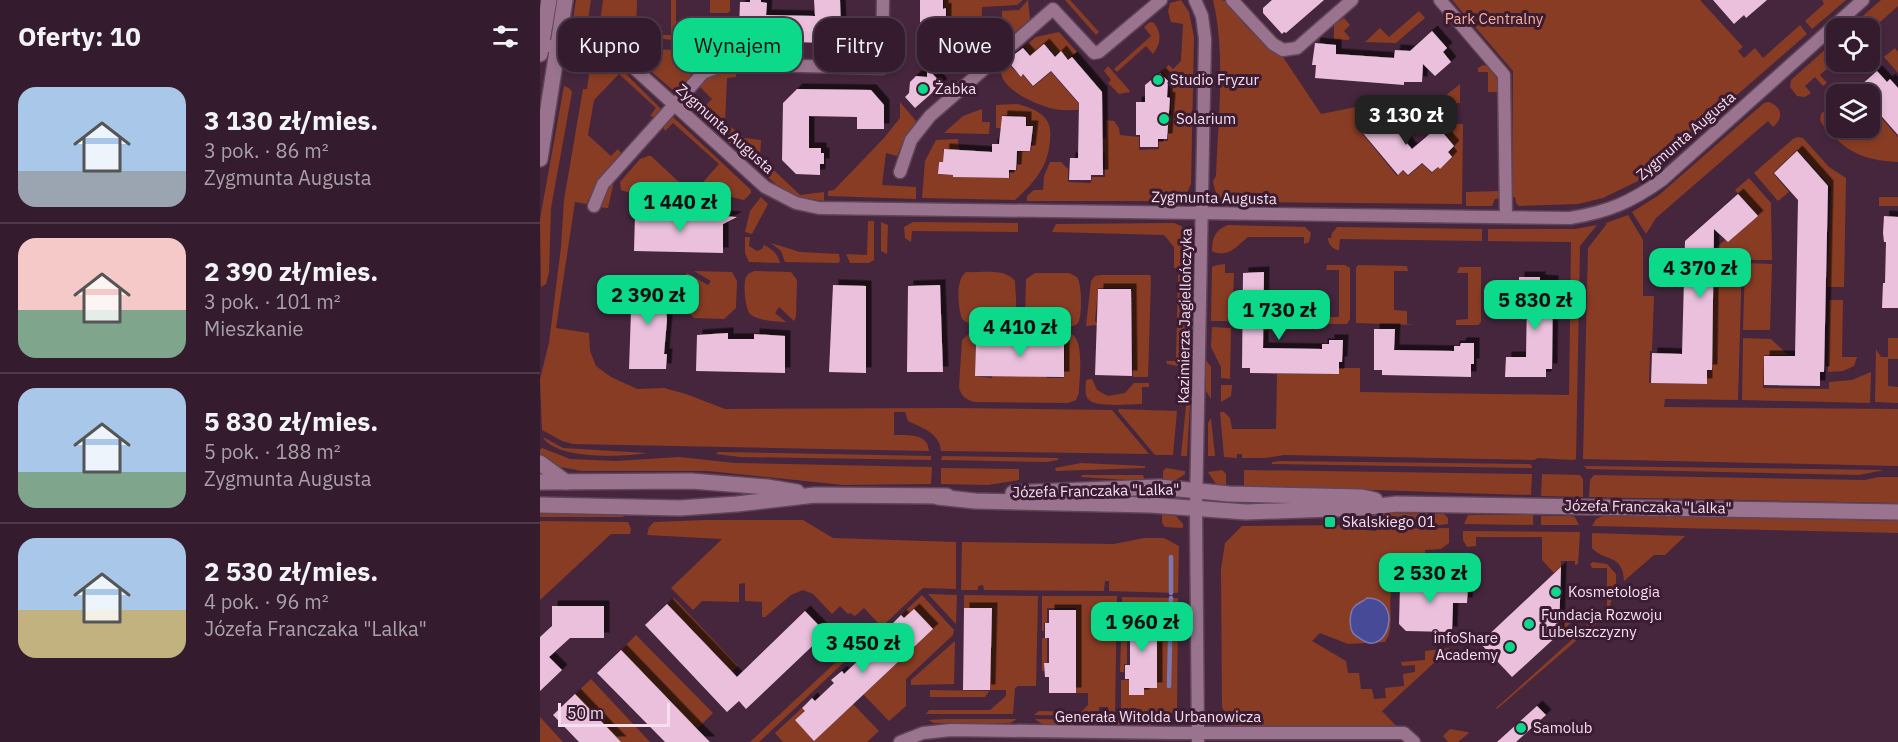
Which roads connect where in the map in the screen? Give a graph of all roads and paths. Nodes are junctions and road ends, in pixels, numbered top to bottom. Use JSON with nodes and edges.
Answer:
{"nodes":[{"id":1,"x":549,"y":0,"type":"edge"},
{"id":2,"x":565,"y":0,"type":"edge"},
{"id":3,"x":884,"y":0,"type":"edge"},
{"id":4,"x":1161,"y":0,"type":"edge"},
{"id":5,"x":1195,"y":0,"type":"edge"},
{"id":6,"x":1232,"y":0,"type":"edge"},
{"id":7,"x":1352,"y":0,"type":"edge"},
{"id":8,"x":1440,"y":0,"type":"edge"},
{"id":9,"x":1863,"y":0,"type":"edge"},
{"id":10,"x":557,"y":47,"type":"junction"},
{"id":11,"x":541,"y":49,"type":"edge"},
{"id":12,"x":675,"y":104,"type":"junction"},
{"id":13,"x":541,"y":152,"type":"edge"},
{"id":14,"x":900,"y":172,"type":"dead end"},
{"id":15,"x":594,"y":206,"type":"dead end"},
{"id":16,"x":1202,"y":212,"type":"junction"},
{"id":17,"x":1506,"y":218,"type":"junction"},
{"id":18,"x":540,"y":463,"type":"edge"},
{"id":19,"x":540,"y":482,"type":"edge"},
{"id":20,"x":566,"y":482,"type":"junction"},
{"id":21,"x":1196,"y":490,"type":"junction"},
{"id":22,"x":815,"y":495,"type":"junction"},
{"id":23,"x":938,"y":497,"type":"junction"},
{"id":24,"x":1397,"y":504,"type":"junction"},
{"id":25,"x":540,"y":505,"type":"edge"},
{"id":26,"x":1196,"y":509,"type":"junction"},
{"id":27,"x":1898,"y":512,"type":"edge"},
{"id":28,"x":1198,"y":737,"type":"edge"},
{"id":29,"x":900,"y":742,"type":"edge"},
{"id":30,"x":1414,"y":742,"type":"edge"}],
"edges":[{"from":1,"to":11,"type":"street"},
{"from":2,"to":10,"type":"street"},
{"from":3,"to":12,"type":"street"},
{"from":4,"to":14,"type":"street"},
{"from":5,"to":16,"type":"street","name":"Kazimierza Jagiellończyka"},
{"from":6,"to":7,"type":"street"},
{"from":8,"to":17,"type":"street"},
{"from":9,"to":17,"type":"street","name":"Zygmunta Augusta"},
{"from":10,"to":11,"type":"street","name":"Zygmunta Augusta"},
{"from":10,"to":12,"type":"street","name":"Zygmunta Augusta"},
{"from":10,"to":13,"type":"street"},
{"from":12,"to":15,"type":"street"},
{"from":12,"to":16,"type":"street","name":"Zygmunta Augusta"},
{"from":16,"to":17,"type":"street","name":"Zygmunta Augusta"},
{"from":16,"to":21,"type":"street","name":"Kazimierza Jagiellończyka"},
{"from":18,"to":20,"type":"street"},
{"from":19,"to":20,"type":"street","name":"Józefa Franczaka \"Lalka\""},
{"from":20,"to":22,"type":"street","name":"Józefa Franczaka \"Lalka\""},
{"from":21,"to":23,"type":"street","name":"Józefa Franczaka \"Lalka\""},
{"from":21,"to":24,"type":"street","name":"Józefa Franczaka \"Lalka\""},
{"from":21,"to":26,"type":"street","name":"Kazimierza Jagiellończyka"},
{"from":22,"to":23,"type":"street","name":"Józefa Franczaka \"Lalka\""},
{"from":22,"to":25,"type":"street","name":"Józefa Franczaka \"Lalka\""},
{"from":23,"to":26,"type":"street","name":"Józefa Franczaka \"Lalka\""},
{"from":24,"to":26,"type":"street","name":"Józefa Franczaka \"Lalka\""},
{"from":24,"to":27,"type":"street","name":"Józefa Franczaka \"Lalka\""},
{"from":26,"to":28,"type":"street","name":"Kazimierza Jagiellończyka"},
{"from":28,"to":29,"type":"street","name":"Generała Witolda Urbanowicza"},
{"from":28,"to":30,"type":"street","name":"Generała Witolda Urbanowicza"}]}
